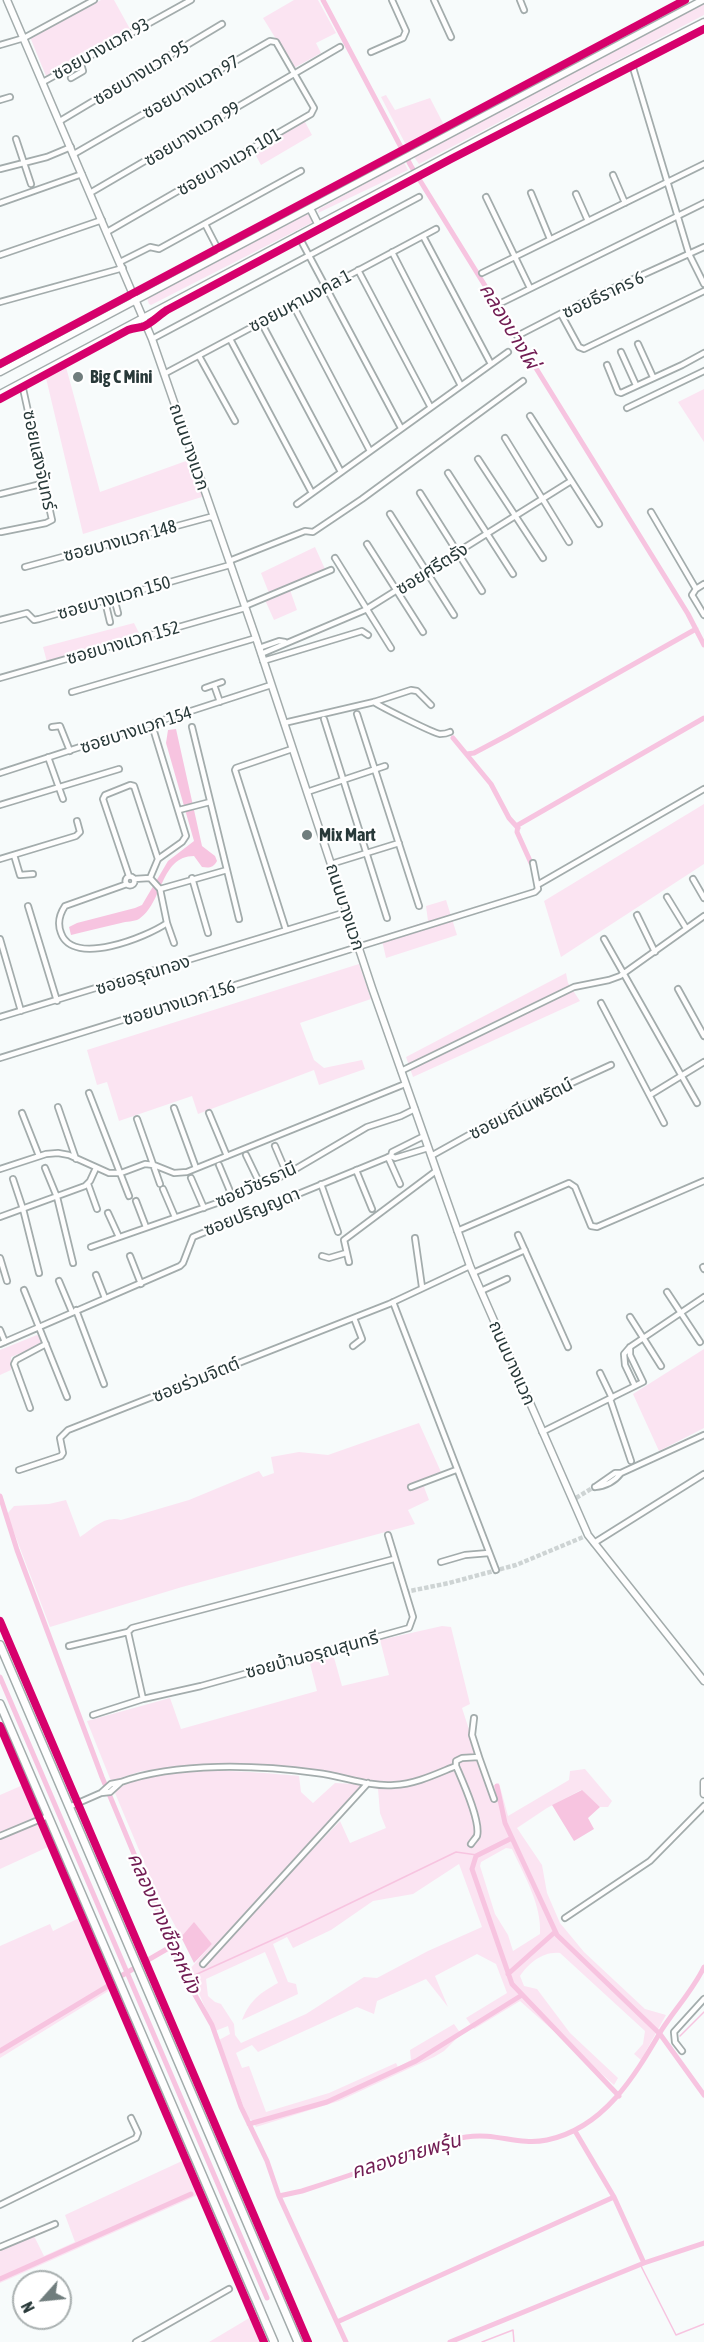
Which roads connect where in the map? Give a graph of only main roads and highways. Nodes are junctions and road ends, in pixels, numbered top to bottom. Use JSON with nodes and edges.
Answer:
{"nodes":[{"id":1,"x":7,"y":0,"type":"edge"},
{"id":2,"x":703,"y":0,"type":"edge"},
{"id":3,"x":704,"y":22,"type":"edge"},
{"id":4,"x":310,"y":208,"type":"junction"},
{"id":5,"x":318,"y":224,"type":"junction"},
{"id":6,"x":136,"y":300,"type":"junction"},
{"id":7,"x":143,"y":317,"type":"junction"},
{"id":8,"x":0,"y":372,"type":"edge"},
{"id":9,"x":0,"y":394,"type":"edge"},
{"id":10,"x":0,"y":1645,"type":"edge"},
{"id":11,"x":704,"y":1681,"type":"edge"},
{"id":12,"x":0,"y":1704,"type":"edge"},
{"id":13,"x":704,"y":1782,"type":"edge"},
{"id":14,"x":704,"y":1794,"type":"edge"},
{"id":15,"x":274,"y":2342,"type":"edge"},
{"id":16,"x":298,"y":2342,"type":"edge"}],
"edges":[{"from":1,"to":6,"type":"main road","name":"ถนนบางแวก"},
{"from":2,"to":4,"type":"main road"},
{"from":3,"to":5,"type":"main road"},
{"from":4,"to":5,"type":"main road"},
{"from":4,"to":6,"type":"main road"},
{"from":5,"to":7,"type":"main road"},
{"from":6,"to":7,"type":"main road","name":"ถนนบางแวก"},
{"from":6,"to":8,"type":"main road"},
{"from":7,"to":9,"type":"main road"},
{"from":7,"to":11,"type":"main road","name":"ถนนบางแวก"},
{"from":10,"to":16,"type":"main road"},
{"from":12,"to":15,"type":"main road"},
{"from":13,"to":14,"type":"main road"}]}
